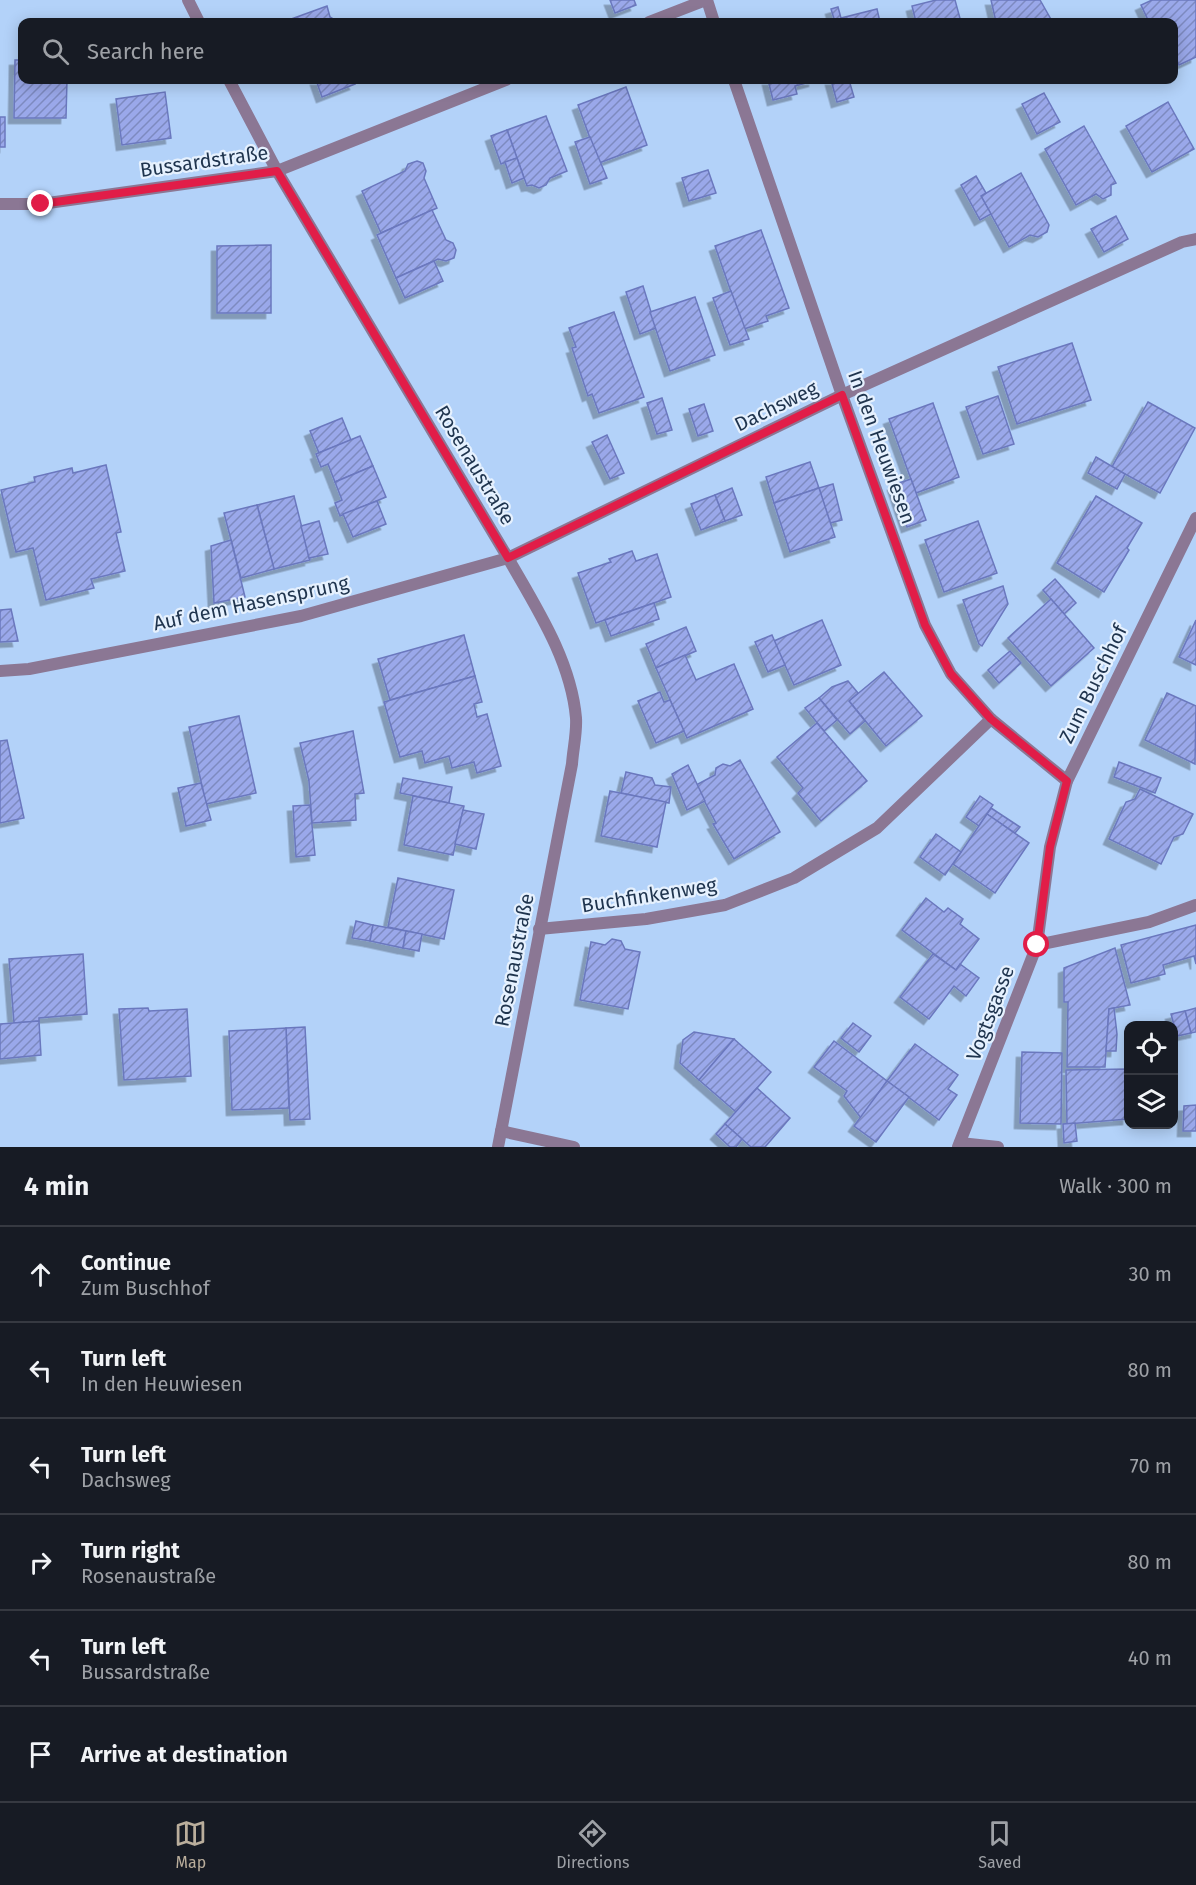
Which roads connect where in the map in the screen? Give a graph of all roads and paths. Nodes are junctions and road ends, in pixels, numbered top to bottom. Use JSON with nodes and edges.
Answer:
{"nodes":[{"id":1,"x":188,"y":0,"type":"edge"},
{"id":2,"x":706,"y":0,"type":"edge"},
{"id":3,"x":198,"y":18,"type":"edge"},
{"id":4,"x":659,"y":18,"type":"edge"},
{"id":5,"x":713,"y":18,"type":"edge"},
{"id":6,"x":231,"y":84,"type":"edge"},
{"id":7,"x":496,"y":84,"type":"edge"},
{"id":8,"x":735,"y":84,"type":"edge"},
{"id":9,"x":277,"y":171,"type":"junction"},
{"id":10,"x":0,"y":204,"type":"edge"},
{"id":11,"x":1196,"y":239,"type":"edge"},
{"id":12,"x":842,"y":395,"type":"junction"},
{"id":13,"x":1196,"y":518,"type":"edge"},
{"id":14,"x":508,"y":558,"type":"junction"},
{"id":15,"x":0,"y":671,"type":"edge"},
{"id":16,"x":991,"y":719,"type":"junction"},
{"id":17,"x":1067,"y":781,"type":"junction"},
{"id":18,"x":1196,"y":905,"type":"edge"},
{"id":19,"x":539,"y":929,"type":"junction"},
{"id":20,"x":1037,"y":945,"type":"junction"},
{"id":21,"x":501,"y":1131,"type":"junction"},
{"id":22,"x":959,"y":1145,"type":"edge"},
{"id":23,"x":498,"y":1147,"type":"edge"},
{"id":24,"x":574,"y":1147,"type":"edge"},
{"id":25,"x":998,"y":1147,"type":"edge"}],
"edges":[{"from":1,"to":3,"type":"street"},
{"from":2,"to":4,"type":"street"},
{"from":2,"to":5,"type":"street"},
{"from":6,"to":9,"type":"street","name":"Rosenaustraße"},
{"from":7,"to":9,"type":"street","name":"Bussardstraße"},
{"from":8,"to":12,"type":"street","name":"In den Heuwiesen"},
{"from":9,"to":10,"type":"street","name":"Bussardstraße"},
{"from":9,"to":14,"type":"street","name":"Rosenaustraße"},
{"from":11,"to":12,"type":"street","name":"Dachsweg"},
{"from":12,"to":14,"type":"street","name":"Dachsweg"},
{"from":12,"to":16,"type":"street","name":"In den Heuwiesen"},
{"from":13,"to":17,"type":"street","name":"Zum Buschhof"},
{"from":14,"to":15,"type":"street","name":"Auf dem Hasensprung"},
{"from":14,"to":19,"type":"street","name":"Rosenaustraße"},
{"from":16,"to":17,"type":"street","name":"In den Heuwiesen"},
{"from":16,"to":19,"type":"street","name":"Buchfinkenweg"},
{"from":17,"to":20,"type":"street","name":"Zum Buschhof"},
{"from":18,"to":20,"type":"street"},
{"from":19,"to":21,"type":"street","name":"Rosenaustraße"},
{"from":20,"to":22,"type":"street","name":"Vogtsgasse"},
{"from":21,"to":23,"type":"street","name":"Rosenaustraße"},
{"from":21,"to":24,"type":"street"},
{"from":22,"to":25,"type":"street"}]}
